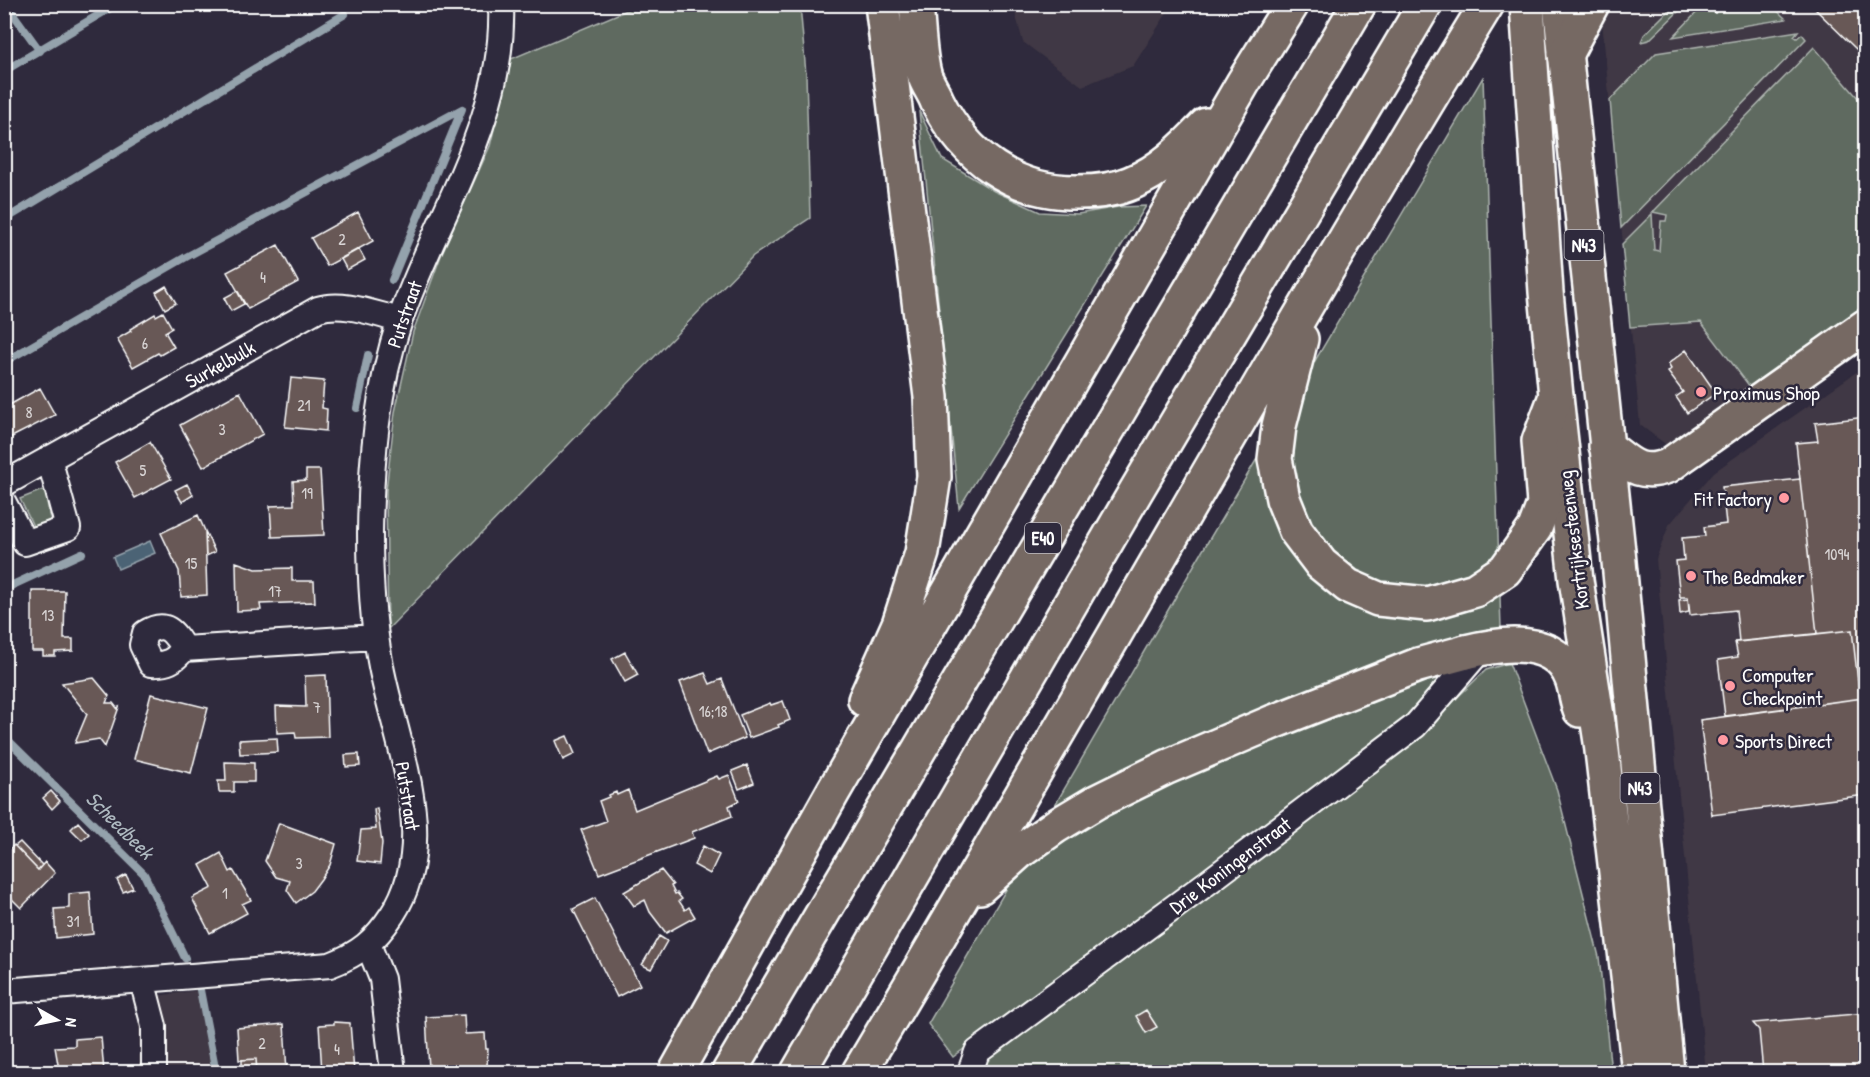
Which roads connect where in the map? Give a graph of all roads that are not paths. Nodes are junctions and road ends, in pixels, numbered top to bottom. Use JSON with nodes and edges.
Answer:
{"nodes":[{"id":1,"x":501,"y":4,"type":"edge"},
{"id":2,"x":882,"y":4,"type":"edge"},
{"id":3,"x":916,"y":4,"type":"edge"},
{"id":4,"x":1292,"y":4,"type":"edge"},
{"id":5,"x":1359,"y":4,"type":"edge"},
{"id":6,"x":1425,"y":4,"type":"edge"},
{"id":7,"x":1487,"y":4,"type":"edge"},
{"id":8,"x":1527,"y":4,"type":"edge"},
{"id":9,"x":1560,"y":4,"type":"edge"},
{"id":10,"x":1592,"y":4,"type":"edge"},
{"id":11,"x":1565,"y":55,"type":"junction"},
{"id":12,"x":1243,"y":83,"type":"junction"},
{"id":13,"x":1311,"y":300,"type":"junction"},
{"id":14,"x":400,"y":320,"type":"junction"},
{"id":15,"x":1866,"y":326,"type":"edge"},
{"id":16,"x":1556,"y":396,"type":"junction"},
{"id":17,"x":1606,"y":446,"type":"junction"},
{"id":18,"x":49,"y":458,"type":"junction"},
{"id":19,"x":4,"y":484,"type":"edge"},
{"id":20,"x":4,"y":503,"type":"edge"},
{"id":21,"x":376,"y":638,"type":"junction"},
{"id":22,"x":184,"y":649,"type":"dead end"},
{"id":23,"x":1474,"y":650,"type":"junction"},
{"id":24,"x":1601,"y":742,"type":"junction"},
{"id":25,"x":833,"y":792,"type":"junction"},
{"id":26,"x":957,"y":909,"type":"junction"},
{"id":27,"x":368,"y":944,"type":"junction"},
{"id":28,"x":142,"y":980,"type":"junction"},
{"id":29,"x":5,"y":989,"type":"edge"},
{"id":30,"x":154,"y":1072,"type":"edge"},
{"id":31,"x":393,"y":1072,"type":"edge"},
{"id":32,"x":676,"y":1072,"type":"edge"},
{"id":33,"x":729,"y":1072,"type":"edge"},
{"id":34,"x":798,"y":1072,"type":"edge"},
{"id":35,"x":859,"y":1072,"type":"edge"},
{"id":36,"x":970,"y":1072,"type":"edge"},
{"id":37,"x":1639,"y":1072,"type":"edge"},
{"id":38,"x":1667,"y":1072,"type":"edge"}],
"edges":[{"from":1,"to":14,"type":"street","name":"Putstraat"},
{"from":2,"to":25,"type":"main road"},
{"from":3,"to":12,"type":"main road"},
{"from":4,"to":12,"type":"main road"},
{"from":5,"to":33,"type":"main road","number":"E40"},
{"from":6,"to":34,"type":"main road"},
{"from":7,"to":13,"type":"main road"},
{"from":8,"to":16,"type":"main road","name":"Kortrijksesteenweg","number":"N43"},
{"from":9,"to":11,"type":"main road","number":"N43"},
{"from":10,"to":11,"type":"main road"},
{"from":11,"to":17,"type":"main road","number":"N43"},
{"from":12,"to":25,"type":"main road"},
{"from":13,"to":16,"type":"main road"},
{"from":13,"to":26,"type":"main road"},
{"from":14,"to":18,"type":"street","name":"Surkelbulk"},
{"from":14,"to":21,"type":"street","name":"Putstraat"},
{"from":15,"to":17,"type":"main road"},
{"from":16,"to":24,"type":"main road","name":"Kortrijksesteenweg","number":"N43"},
{"from":17,"to":38,"type":"main road","number":"N43"},
{"from":18,"to":19,"type":"street","name":"Surkelbulk"},
{"from":18,"to":20,"type":"street"},
{"from":21,"to":22,"type":"street"},
{"from":21,"to":27,"type":"street","name":"Putstraat"},
{"from":23,"to":24,"type":"main road"},
{"from":23,"to":26,"type":"main road"},
{"from":23,"to":36,"type":"street","name":"Drie Koningenstraat"},
{"from":24,"to":37,"type":"main road","name":"Kortrijksesteenweg","number":"N43"},
{"from":25,"to":32,"type":"main road"},
{"from":26,"to":35,"type":"main road"},
{"from":27,"to":28,"type":"street","name":"Putstraat"},
{"from":27,"to":31,"type":"street"},
{"from":28,"to":29,"type":"street","name":"Putstraat"},
{"from":28,"to":30,"type":"street"}]}
